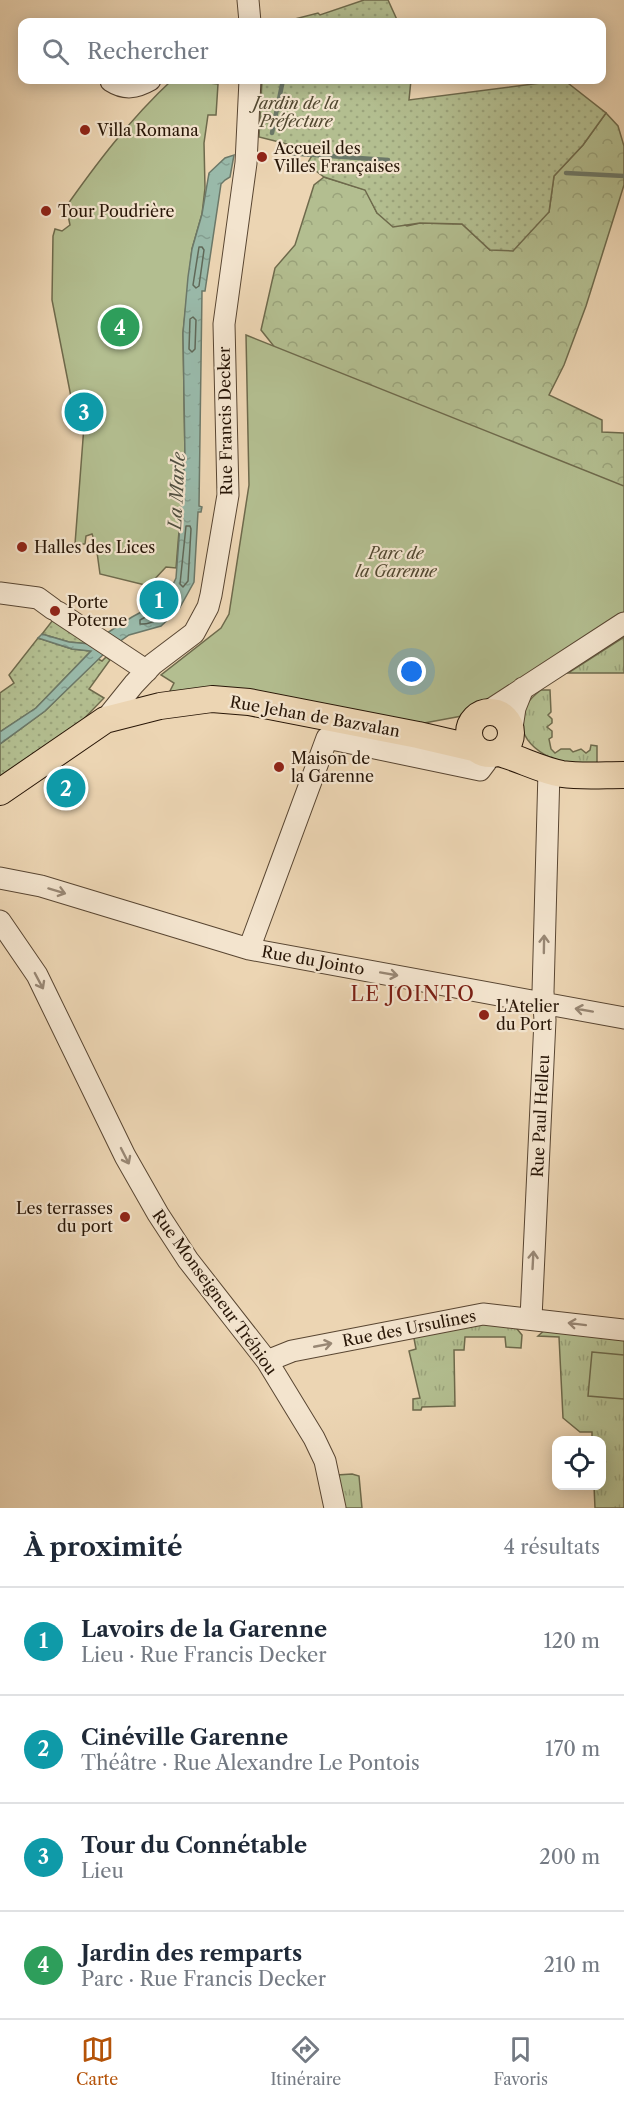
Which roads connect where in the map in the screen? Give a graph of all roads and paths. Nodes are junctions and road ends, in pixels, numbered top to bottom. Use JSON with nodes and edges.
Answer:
{"nodes":[{"id":1,"x":248,"y":0,"type":"edge"},
{"id":2,"x":250,"y":18,"type":"edge"},
{"id":3,"x":116,"y":84,"type":"edge"},
{"id":4,"x":142,"y":84,"type":"edge"},
{"id":5,"x":250,"y":84,"type":"edge"},
{"id":6,"x":0,"y":593,"type":"edge"},
{"id":7,"x":624,"y":623,"type":"edge"},
{"id":8,"x":147,"y":671,"type":"junction"},
{"id":9,"x":523,"y":688,"type":"junction"},
{"id":10,"x":479,"y":717,"type":"junction"},
{"id":11,"x":105,"y":720,"type":"junction"},
{"id":12,"x":418,"y":735,"type":"junction"},
{"id":13,"x":491,"y":747,"type":"junction"},
{"id":14,"x":549,"y":771,"type":"junction"},
{"id":15,"x":624,"y":776,"type":"edge"},
{"id":16,"x":0,"y":792,"type":"edge"},
{"id":17,"x":0,"y":878,"type":"edge"},
{"id":18,"x":2,"y":928,"type":"edge"},
{"id":19,"x":249,"y":949,"type":"junction"},
{"id":20,"x":544,"y":1003,"type":"junction"},
{"id":21,"x":624,"y":1018,"type":"edge"},
{"id":22,"x":531,"y":1318,"type":"junction"},
{"id":23,"x":624,"y":1330,"type":"edge"},
{"id":24,"x":267,"y":1361,"type":"junction"},
{"id":25,"x":335,"y":1508,"type":"edge"}],
"edges":[{"from":1,"to":2,"type":"street"},
{"from":3,"to":4,"type":"street"},
{"from":5,"to":8,"type":"street","name":"Rue Francis Decker"},
{"from":6,"to":8,"type":"street"},
{"from":7,"to":9,"type":"street"},
{"from":8,"to":11,"type":"street","name":"Rue Francis Decker"},
{"from":9,"to":10,"type":"street"},
{"from":9,"to":13,"type":"street"},
{"from":10,"to":12,"type":"main road","name":"Rue Jehan de Bazvalan"},
{"from":10,"to":13,"type":"main road"},
{"from":10,"to":13,"type":"main road"},
{"from":11,"to":12,"type":"main road","name":"Rue Jehan de Bazvalan"},
{"from":11,"to":16,"type":"main road"},
{"from":12,"to":13,"type":"main road","name":"Rue Jehan de Bazvalan"},
{"from":13,"to":14,"type":"main road"},
{"from":13,"to":19,"type":"street","name":"Rue Jehan de Bazvalan"},
{"from":14,"to":15,"type":"main road"},
{"from":20,"to":14,"type":"street","name":"Rue Paul Helleu","one_way":true},
{"from":17,"to":19,"type":"street","name":"Rue du Jointo","one_way":true},
{"from":18,"to":24,"type":"street","name":"Rue Monseigneur Tréhiou","one_way":true},
{"from":19,"to":20,"type":"street","name":"Rue du Jointo","one_way":true},
{"from":21,"to":20,"type":"street","name":"Rue du Jointo","one_way":true},
{"from":22,"to":20,"type":"street","name":"Rue Paul Helleu","one_way":true},
{"from":23,"to":22,"type":"street","name":"Rue des Ursulines","one_way":true},
{"from":24,"to":22,"type":"street","name":"Rue des Ursulines","one_way":true},
{"from":24,"to":25,"type":"street","name":"Rue Monseigneur Tréhiou"}]}
